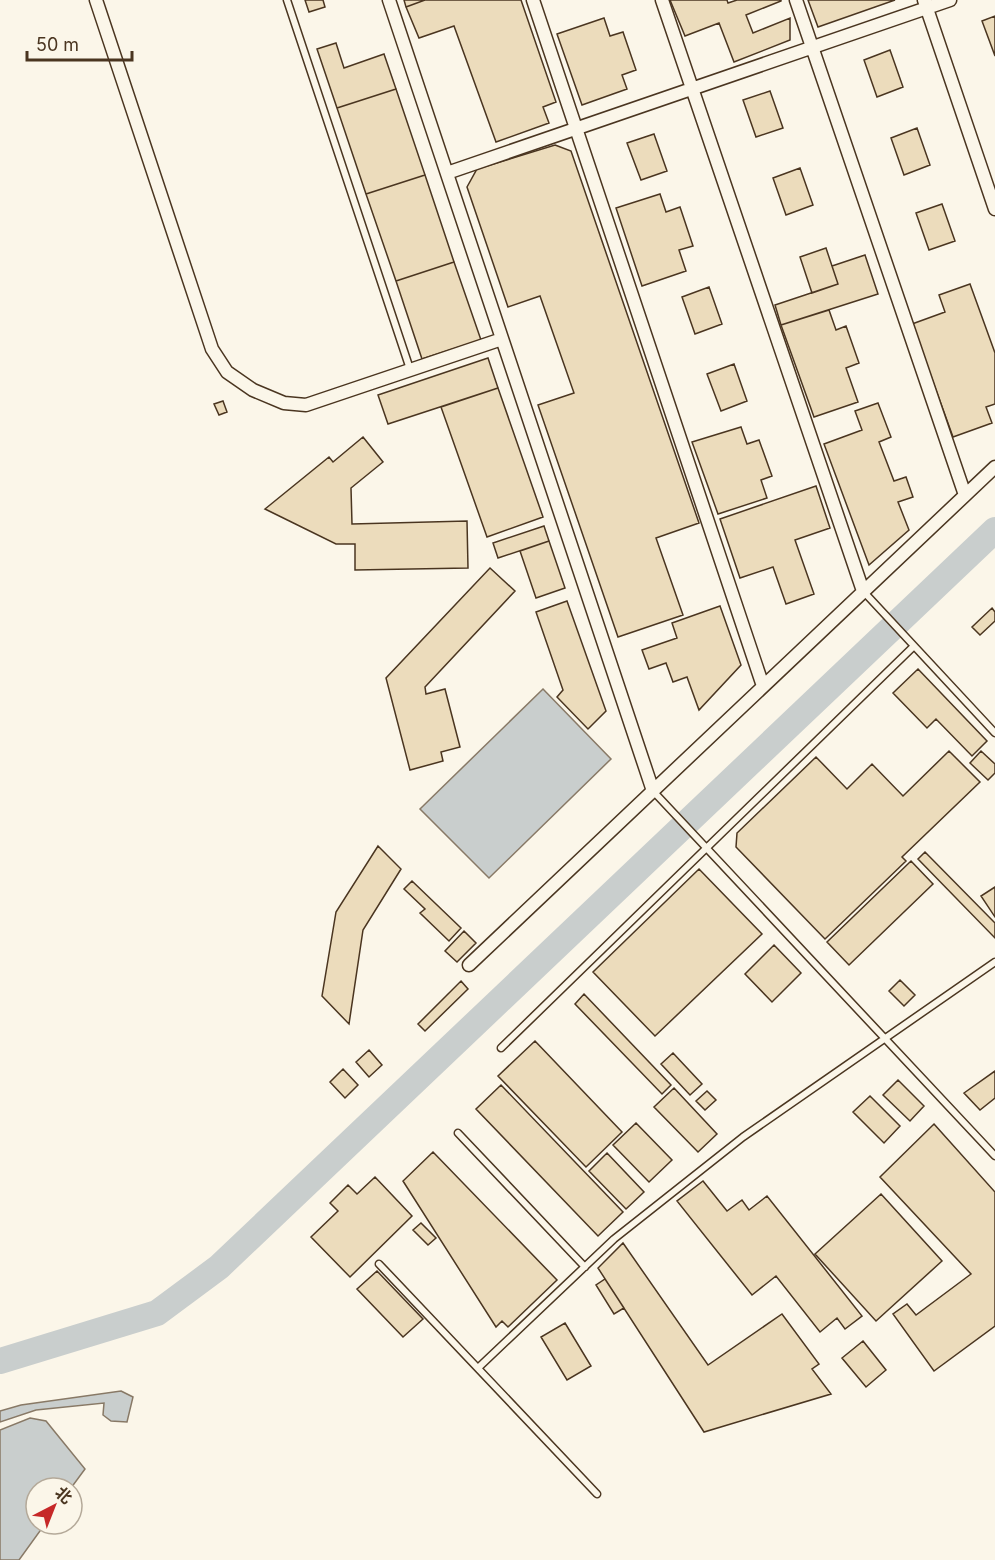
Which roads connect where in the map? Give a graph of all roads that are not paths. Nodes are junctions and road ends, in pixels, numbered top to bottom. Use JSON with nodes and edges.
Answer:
{"nodes":[{"id":1,"x":96,"y":0,"type":"edge"},
{"id":2,"x":287,"y":0,"type":"edge"},
{"id":3,"x":389,"y":0,"type":"edge"},
{"id":4,"x":534,"y":0,"type":"edge"},
{"id":5,"x":662,"y":0,"type":"edge"},
{"id":6,"x":796,"y":0,"type":"edge"},
{"id":7,"x":950,"y":0,"type":"edge"},
{"id":8,"x":926,"y":4,"type":"edge"},
{"id":9,"x":812,"y":48,"type":"junction"},
{"id":10,"x":692,"y":89,"type":"junction"},
{"id":11,"x":577,"y":129,"type":"junction"},
{"id":12,"x":447,"y":173,"type":"junction"},
{"id":13,"x":995,"y":209,"type":"edge"},
{"id":14,"x":502,"y":339,"type":"junction"},
{"id":15,"x":410,"y":370,"type":"junction"},
{"id":16,"x":995,"y":467,"type":"edge"},
{"id":17,"x":965,"y":495,"type":"junction"},
{"id":18,"x":863,"y":591,"type":"junction"},
{"id":19,"x":914,"y":646,"type":"junction"},
{"id":20,"x":764,"y":686,"type":"junction"},
{"id":21,"x":995,"y":733,"type":"edge"},
{"id":22,"x":653,"y":790,"type":"junction"},
{"id":23,"x":706,"y":848,"type":"junction"},
{"id":24,"x":995,"y":962,"type":"edge"},
{"id":25,"x":469,"y":965,"type":"dead end"},
{"id":26,"x":885,"y":1038,"type":"junction"},
{"id":27,"x":501,"y":1048,"type":"dead end"},
{"id":28,"x":458,"y":1133,"type":"dead end"},
{"id":29,"x":995,"y":1156,"type":"edge"},
{"id":30,"x":379,"y":1264,"type":"dead end"},
{"id":31,"x":585,"y":1267,"type":"junction"},
{"id":32,"x":478,"y":1368,"type":"junction"},
{"id":33,"x":597,"y":1494,"type":"dead end"}],
"edges":[{"from":1,"to":15,"type":"street"},
{"from":2,"to":15,"type":"lane"},
{"from":3,"to":12,"type":"street"},
{"from":4,"to":11,"type":"street"},
{"from":5,"to":10,"type":"street"},
{"from":6,"to":9,"type":"street"},
{"from":7,"to":8,"type":"street"},
{"from":8,"to":9,"type":"street"},
{"from":8,"to":13,"type":"street"},
{"from":9,"to":10,"type":"street"},
{"from":9,"to":17,"type":"street"},
{"from":10,"to":11,"type":"street"},
{"from":10,"to":18,"type":"street"},
{"from":11,"to":12,"type":"street"},
{"from":11,"to":20,"type":"street"},
{"from":12,"to":14,"type":"street"},
{"from":14,"to":15,"type":"street"},
{"from":14,"to":22,"type":"street"},
{"from":16,"to":17,"type":"street"},
{"from":17,"to":18,"type":"street"},
{"from":18,"to":19,"type":"lane"},
{"from":18,"to":20,"type":"street"},
{"from":19,"to":21,"type":"lane"},
{"from":19,"to":23,"type":"lane"},
{"from":20,"to":22,"type":"street"},
{"from":22,"to":23,"type":"lane"},
{"from":22,"to":25,"type":"street"},
{"from":23,"to":26,"type":"lane"},
{"from":23,"to":27,"type":"lane"},
{"from":24,"to":26,"type":"lane"},
{"from":26,"to":29,"type":"lane"},
{"from":26,"to":31,"type":"lane"},
{"from":28,"to":31,"type":"lane"},
{"from":30,"to":32,"type":"lane"},
{"from":31,"to":32,"type":"lane"},
{"from":32,"to":33,"type":"lane"}]}
